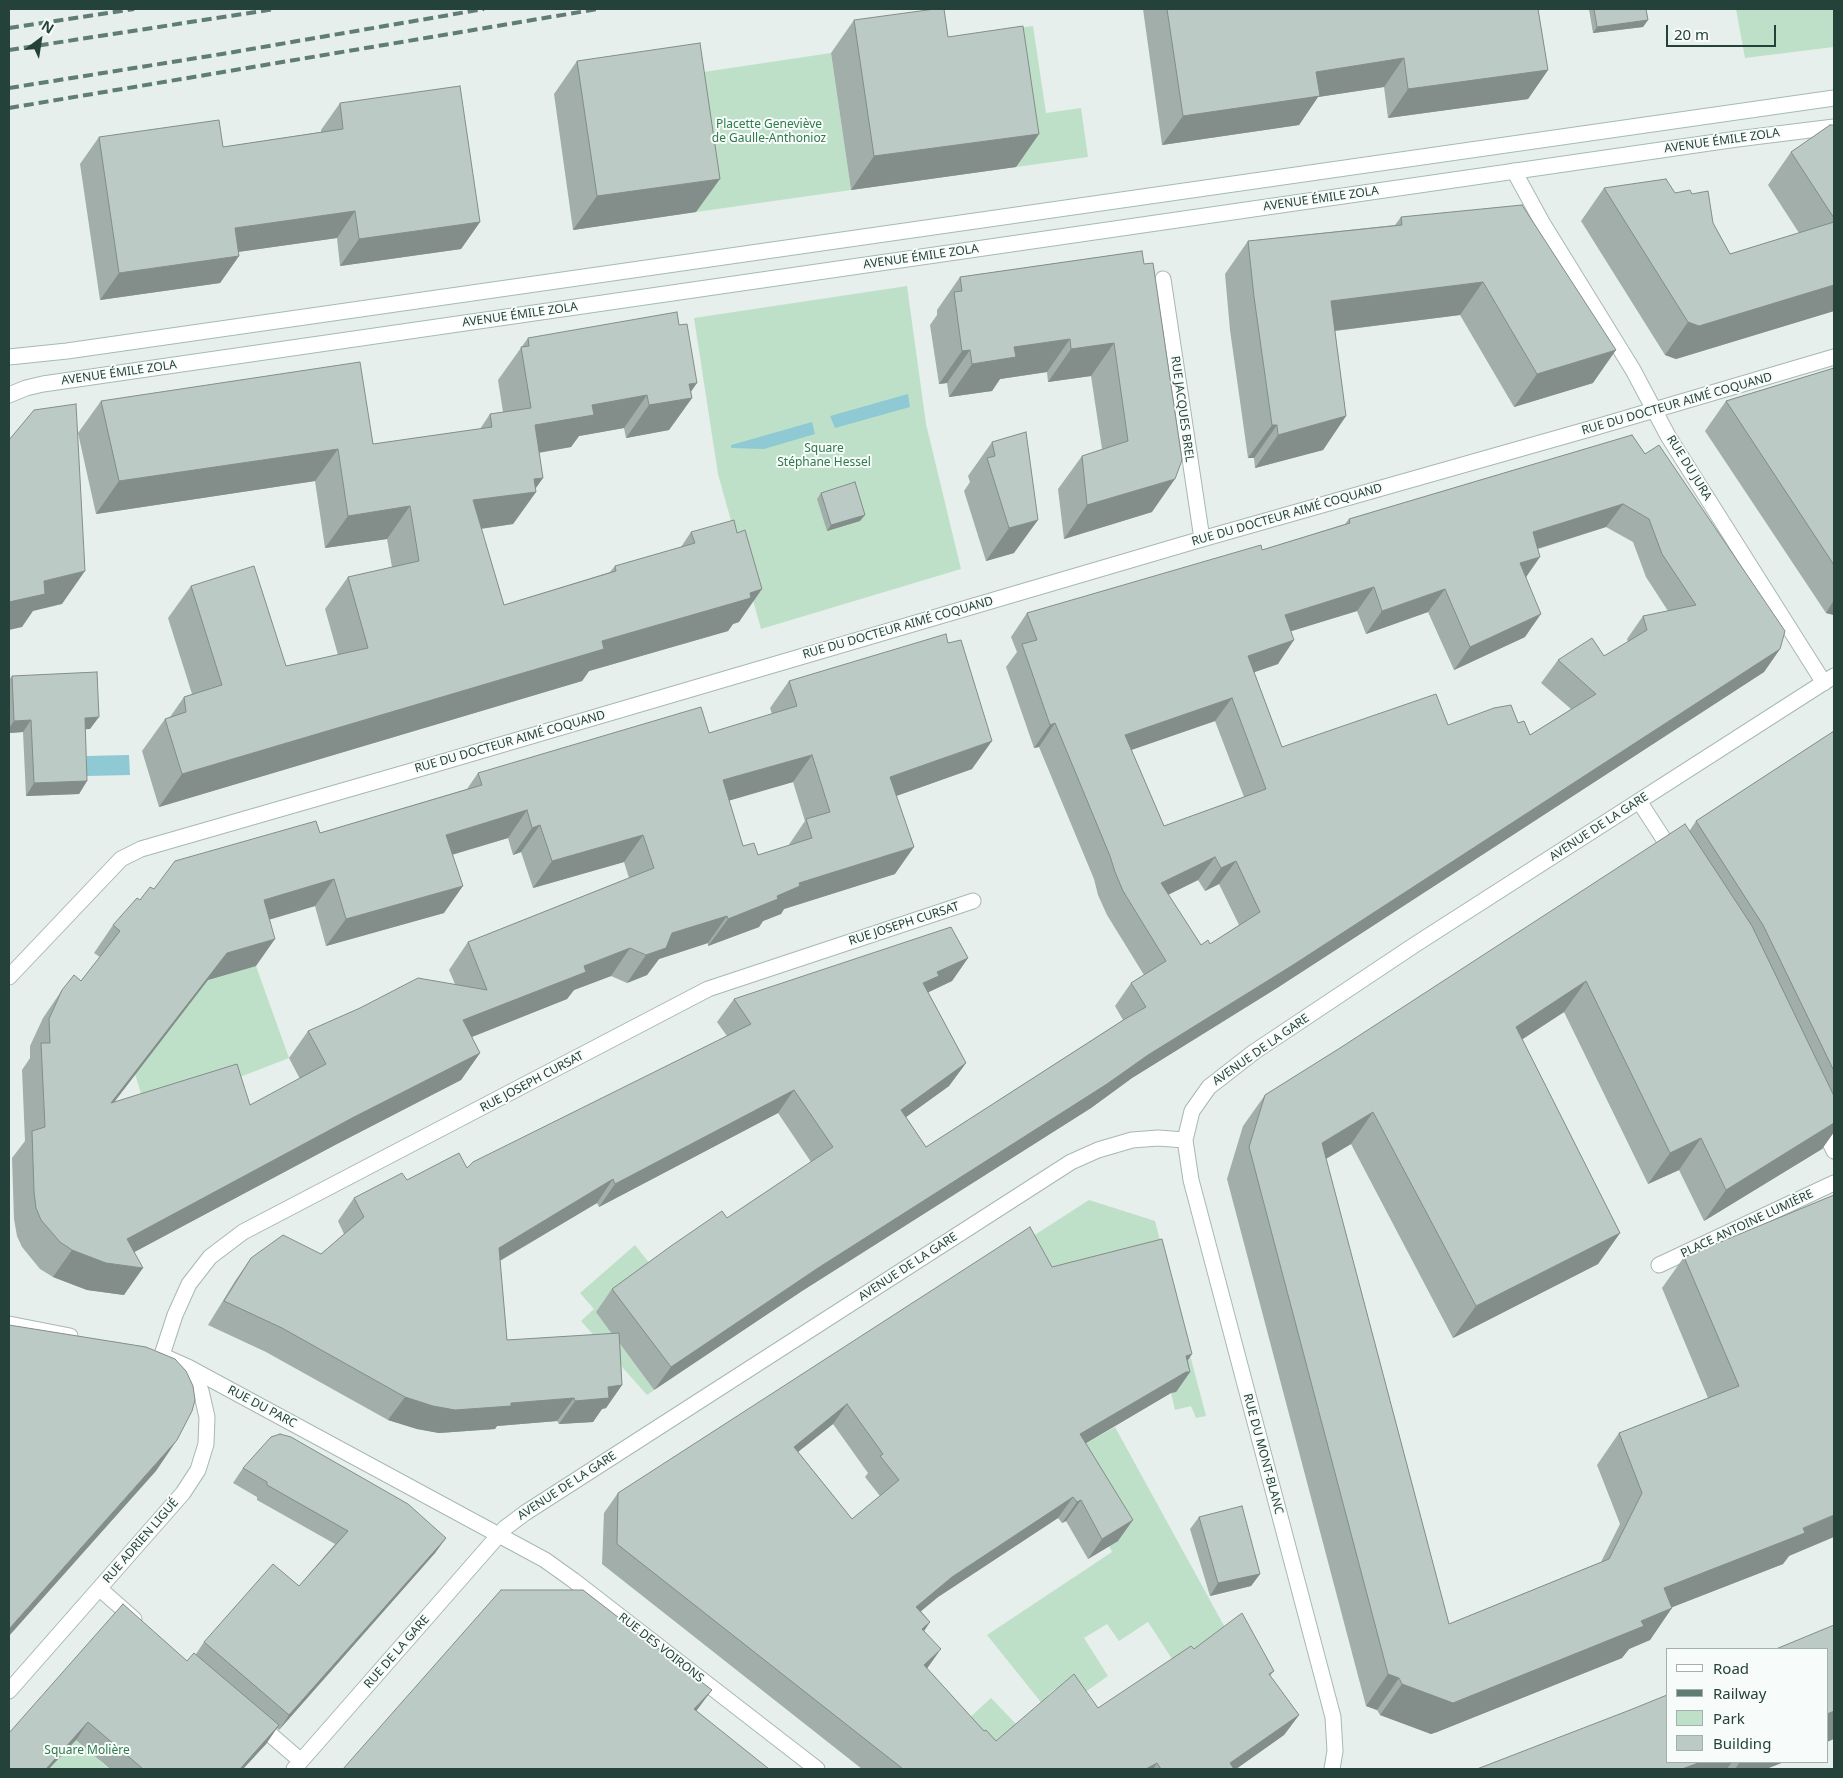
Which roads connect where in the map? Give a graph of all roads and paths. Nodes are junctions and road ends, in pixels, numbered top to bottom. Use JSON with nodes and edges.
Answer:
{"nodes":[{"id":1,"x":1834,"y":98,"type":"edge"},
{"id":2,"x":1834,"y":127,"type":"edge"},
{"id":3,"x":1818,"y":128,"type":"junction"},
{"id":4,"x":1834,"y":137,"type":"edge"},
{"id":5,"x":1514,"y":171,"type":"junction"},
{"id":6,"x":1163,"y":279,"type":"dead end"},
{"id":7,"x":9,"y":357,"type":"edge"},
{"id":8,"x":1834,"y":357,"type":"edge"},
{"id":9,"x":9,"y":395,"type":"edge"},
{"id":10,"x":1655,"y":410,"type":"junction"},
{"id":11,"x":1202,"y":538,"type":"junction"},
{"id":12,"x":1829,"y":680,"type":"edge"},
{"id":13,"x":1639,"y":802,"type":"junction"},
{"id":14,"x":1682,"y":867,"type":"edge"},
{"id":15,"x":973,"y":901,"type":"dead end"},
{"id":16,"x":9,"y":977,"type":"edge"},
{"id":17,"x":1813,"y":1108,"type":"edge"},
{"id":18,"x":1185,"y":1140,"type":"junction"},
{"id":19,"x":1834,"y":1151,"type":"edge"},
{"id":20,"x":1834,"y":1183,"type":"edge"},
{"id":21,"x":1660,"y":1265,"type":"dead end"},
{"id":22,"x":9,"y":1324,"type":"edge"},
{"id":23,"x":83,"y":1338,"type":"edge"},
{"id":24,"x":145,"y":1351,"type":"edge"},
{"id":25,"x":162,"y":1356,"type":"junction"},
{"id":26,"x":188,"y":1367,"type":"junction"},
{"id":27,"x":499,"y":1535,"type":"junction"},
{"id":28,"x":100,"y":1590,"type":"junction"},
{"id":29,"x":148,"y":1631,"type":"edge"},
{"id":30,"x":9,"y":1691,"type":"edge"},
{"id":31,"x":243,"y":1712,"type":"edge"},
{"id":32,"x":298,"y":1765,"type":"edge"},
{"id":33,"x":816,"y":1769,"type":"edge"},
{"id":34,"x":1332,"y":1769,"type":"edge"}],
"edges":[{"from":1,"to":7,"type":"street"},
{"from":2,"to":3,"type":"street","name":"AVENUE ÉMILE ZOLA"},
{"from":3,"to":4,"type":"street"},
{"from":3,"to":5,"type":"street","name":"AVENUE ÉMILE ZOLA"},
{"from":5,"to":9,"type":"street","name":"AVENUE ÉMILE ZOLA"},
{"from":5,"to":10,"type":"street","name":"RUE DU JURA"},
{"from":6,"to":11,"type":"street","name":"RUE JACQUES BREL"},
{"from":8,"to":10,"type":"street","name":"RUE DU DOCTEUR AIMÉ COQUAND"},
{"from":10,"to":11,"type":"street","name":"RUE DU DOCTEUR AIMÉ COQUAND"},
{"from":10,"to":12,"type":"street","name":"RUE DU JURA"},
{"from":11,"to":16,"type":"street","name":"RUE DU DOCTEUR AIMÉ COQUAND"},
{"from":12,"to":13,"type":"street","name":"AVENUE DE LA GARE"},
{"from":13,"to":14,"type":"street"},
{"from":13,"to":18,"type":"street","name":"AVENUE DE LA GARE"},
{"from":15,"to":25,"type":"street","name":"RUE JOSEPH CURSAT"},
{"from":17,"to":19,"type":"street"},
{"from":18,"to":27,"type":"street","name":"AVENUE DE LA GARE"},
{"from":18,"to":34,"type":"street","name":"RUE DU MONT-BLANC"},
{"from":20,"to":21,"type":"street","name":"PLACE ANTOINE LUMIÈRE"},
{"from":22,"to":23,"type":"street"},
{"from":24,"to":25,"type":"street","name":"RUE DU PARC"},
{"from":25,"to":26,"type":"street","name":"RUE DU PARC"},
{"from":26,"to":27,"type":"street","name":"RUE DU PARC"},
{"from":26,"to":28,"type":"street","name":"RUE ADRIEN LIGUÉ"},
{"from":27,"to":32,"type":"street","name":"RUE DE LA GARE"},
{"from":27,"to":33,"type":"street","name":"RUE DES VOIRONS"},
{"from":28,"to":29,"type":"street"},
{"from":28,"to":30,"type":"street","name":"RUE ADRIEN LIGUÉ"},
{"from":31,"to":32,"type":"street"}]}
